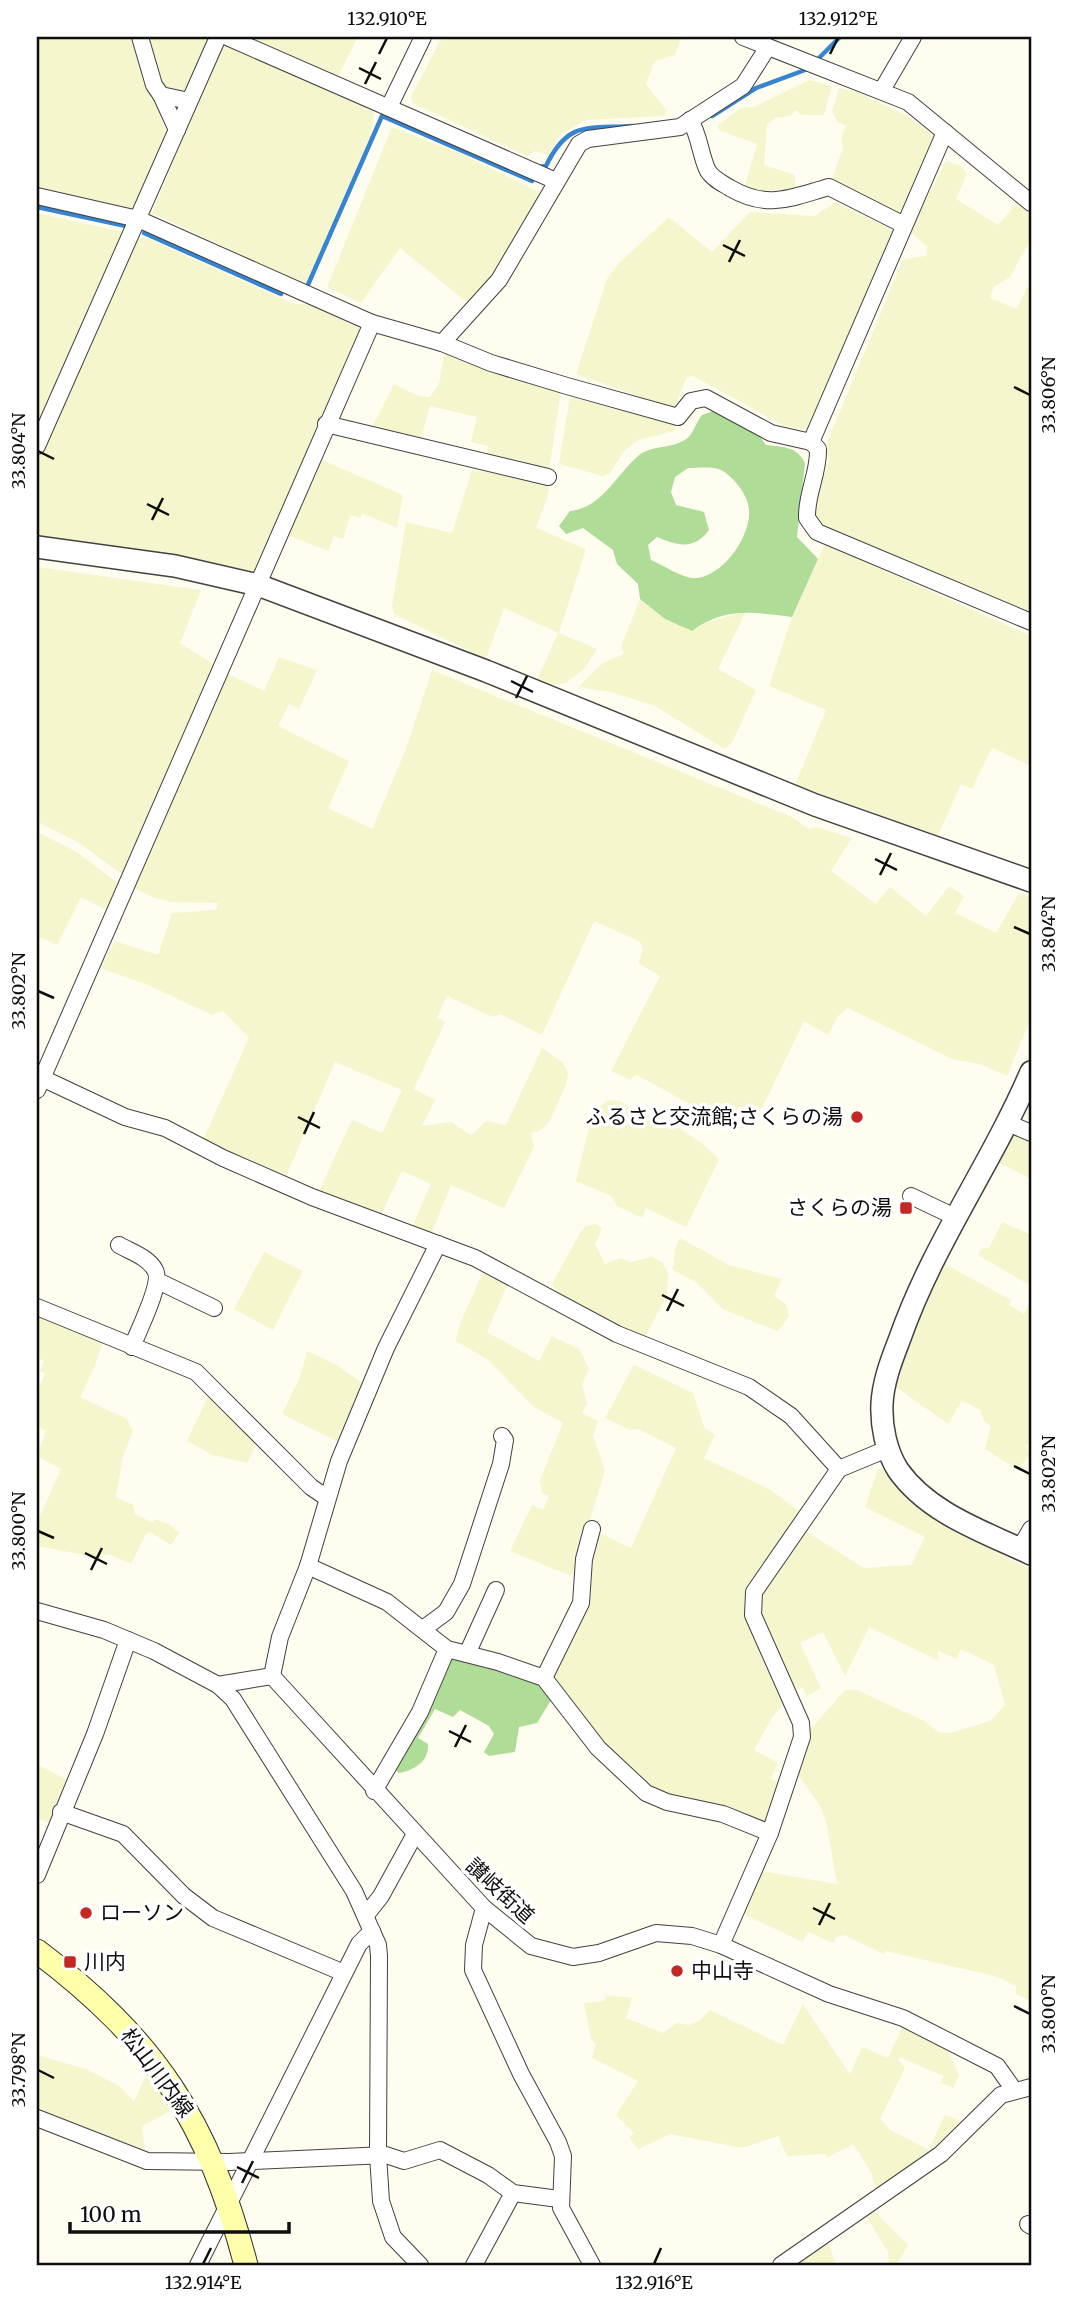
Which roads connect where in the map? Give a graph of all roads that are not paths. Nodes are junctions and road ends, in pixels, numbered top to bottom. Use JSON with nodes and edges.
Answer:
{"nodes":[{"id":1,"x":141,"y":37,"type":"edge"},
{"id":2,"x":218,"y":37,"type":"edge"},
{"id":3,"x":227,"y":37,"type":"edge"},
{"id":4,"x":423,"y":37,"type":"edge"},
{"id":5,"x":743,"y":37,"type":"edge"},
{"id":6,"x":913,"y":37,"type":"edge"},
{"id":7,"x":768,"y":47,"type":"junction"},
{"id":8,"x":882,"y":90,"type":"junction"},
{"id":9,"x":161,"y":95,"type":"junction"},
{"id":10,"x":189,"y":101,"type":"junction"},
{"id":11,"x":389,"y":107,"type":"junction"},
{"id":12,"x":690,"y":120,"type":"junction"},
{"id":13,"x":177,"y":130,"type":"junction"},
{"id":14,"x":945,"y":132,"type":"junction"},
{"id":15,"x":556,"y":181,"type":"junction"},
{"id":16,"x":37,"y":197,"type":"edge"},
{"id":17,"x":1031,"y":203,"type":"edge"},
{"id":18,"x":138,"y":219,"type":"junction"},
{"id":19,"x":904,"y":225,"type":"junction"},
{"id":20,"x":372,"y":323,"type":"junction"},
{"id":21,"x":442,"y":343,"type":"junction"},
{"id":22,"x":326,"y":424,"type":"junction"},
{"id":23,"x":811,"y":442,"type":"junction"},
{"id":24,"x":37,"y":446,"type":"edge"},
{"id":25,"x":548,"y":477,"type":"dead end"},
{"id":26,"x":37,"y":547,"type":"edge"},
{"id":27,"x":258,"y":586,"type":"junction"},
{"id":28,"x":1031,"y":622,"type":"edge"},
{"id":29,"x":1031,"y":881,"type":"edge"},
{"id":30,"x":1031,"y":1072,"type":"edge"},
{"id":31,"x":40,"y":1084,"type":"edge"},
{"id":32,"x":1008,"y":1123,"type":"junction"},
{"id":33,"x":1031,"y":1133,"type":"edge"},
{"id":34,"x":911,"y":1196,"type":"dead end"},
{"id":35,"x":956,"y":1217,"type":"junction"},
{"id":36,"x":438,"y":1244,"type":"junction"},
{"id":37,"x":119,"y":1245,"type":"dead end"},
{"id":38,"x":158,"y":1280,"type":"junction"},
{"id":39,"x":37,"y":1307,"type":"edge"},
{"id":40,"x":214,"y":1308,"type":"dead end"},
{"id":41,"x":132,"y":1347,"type":"junction"},
{"id":42,"x":502,"y":1436,"type":"dead end"},
{"id":43,"x":887,"y":1449,"type":"junction"},
{"id":44,"x":839,"y":1469,"type":"junction"},
{"id":45,"x":327,"y":1498,"type":"junction"},
{"id":46,"x":592,"y":1529,"type":"dead end"},
{"id":47,"x":1031,"y":1529,"type":"edge"},
{"id":48,"x":1025,"y":1551,"type":"edge"},
{"id":49,"x":308,"y":1566,"type":"junction"},
{"id":50,"x":496,"y":1590,"type":"dead end"},
{"id":51,"x":37,"y":1611,"type":"edge"},
{"id":52,"x":423,"y":1629,"type":"junction"},
{"id":53,"x":128,"y":1640,"type":"junction"},
{"id":54,"x":447,"y":1649,"type":"junction"},
{"id":55,"x":467,"y":1654,"type":"junction"},
{"id":56,"x":272,"y":1676,"type":"junction"},
{"id":57,"x":544,"y":1678,"type":"junction"},
{"id":58,"x":218,"y":1685,"type":"junction"},
{"id":59,"x":374,"y":1791,"type":"junction"},
{"id":60,"x":61,"y":1812,"type":"junction"},
{"id":61,"x":770,"y":1833,"type":"junction"},
{"id":62,"x":415,"y":1835,"type":"junction"},
{"id":63,"x":37,"y":1875,"type":"edge"},
{"id":64,"x":484,"y":1908,"type":"junction"},
{"id":65,"x":366,"y":1914,"type":"junction"},
{"id":66,"x":372,"y":1931,"type":"junction"},
{"id":67,"x":721,"y":1945,"type":"junction"},
{"id":68,"x":37,"y":1951,"type":"edge"},
{"id":69,"x":344,"y":1973,"type":"junction"},
{"id":70,"x":1031,"y":2087,"type":"edge"},
{"id":71,"x":1014,"y":2090,"type":"junction"},
{"id":72,"x":37,"y":2119,"type":"edge"},
{"id":73,"x":378,"y":2155,"type":"junction"},
{"id":74,"x":212,"y":2160,"type":"junction"},
{"id":75,"x":249,"y":2161,"type":"junction"},
{"id":76,"x":513,"y":2193,"type":"junction"},
{"id":77,"x":559,"y":2199,"type":"junction"},
{"id":78,"x":229,"y":2201,"type":"junction"},
{"id":79,"x":198,"y":2265,"type":"edge"},
{"id":80,"x":246,"y":2265,"type":"edge"},
{"id":81,"x":420,"y":2265,"type":"edge"},
{"id":82,"x":474,"y":2265,"type":"edge"},
{"id":83,"x":592,"y":2265,"type":"edge"},
{"id":84,"x":781,"y":2265,"type":"edge"}],
"edges":[{"from":1,"to":9,"type":"street"},
{"from":2,"to":10,"type":"street"},
{"from":3,"to":11,"type":"street"},
{"from":4,"to":11,"type":"street"},
{"from":5,"to":7,"type":"street"},
{"from":6,"to":8,"type":"street"},
{"from":7,"to":8,"type":"street"},
{"from":7,"to":12,"type":"street"},
{"from":8,"to":14,"type":"street"},
{"from":9,"to":10,"type":"street"},
{"from":9,"to":13,"type":"street"},
{"from":10,"to":13,"type":"street"},
{"from":11,"to":15,"type":"street"},
{"from":12,"to":15,"type":"street"},
{"from":12,"to":19,"type":"street"},
{"from":13,"to":18,"type":"street"},
{"from":14,"to":17,"type":"street"},
{"from":14,"to":19,"type":"street"},
{"from":15,"to":21,"type":"street"},
{"from":16,"to":18,"type":"street"},
{"from":18,"to":20,"type":"street"},
{"from":18,"to":24,"type":"street"},
{"from":19,"to":23,"type":"street"},
{"from":20,"to":21,"type":"street"},
{"from":20,"to":22,"type":"street"},
{"from":21,"to":23,"type":"street"},
{"from":22,"to":25,"type":"street"},
{"from":22,"to":27,"type":"street"},
{"from":23,"to":28,"type":"street"},
{"from":26,"to":27,"type":"street"},
{"from":27,"to":29,"type":"street"},
{"from":27,"to":31,"type":"street"},
{"from":30,"to":32,"type":"street"},
{"from":31,"to":36,"type":"street"},
{"from":32,"to":33,"type":"street"},
{"from":32,"to":35,"type":"street"},
{"from":34,"to":35,"type":"street"},
{"from":35,"to":43,"type":"street"},
{"from":36,"to":44,"type":"street"},
{"from":36,"to":45,"type":"street"},
{"from":37,"to":38,"type":"street"},
{"from":38,"to":40,"type":"street"},
{"from":38,"to":41,"type":"street"},
{"from":39,"to":41,"type":"street"},
{"from":41,"to":45,"type":"street"},
{"from":42,"to":52,"type":"street"},
{"from":43,"to":44,"type":"street"},
{"from":43,"to":48,"type":"street"},
{"from":44,"to":61,"type":"street"},
{"from":45,"to":49,"type":"street"},
{"from":46,"to":57,"type":"street"},
{"from":47,"to":48,"type":"street"},
{"from":49,"to":52,"type":"street"},
{"from":49,"to":56,"type":"street"},
{"from":50,"to":55,"type":"street"},
{"from":51,"to":53,"type":"street"},
{"from":52,"to":54,"type":"street"},
{"from":53,"to":58,"type":"street"},
{"from":53,"to":60,"type":"street"},
{"from":54,"to":55,"type":"street"},
{"from":54,"to":59,"type":"street"},
{"from":55,"to":57,"type":"street"},
{"from":56,"to":58,"type":"street"},
{"from":56,"to":59,"type":"street","name":"讃岐街道"},
{"from":57,"to":61,"type":"street"},
{"from":58,"to":65,"type":"street"},
{"from":59,"to":62,"type":"street","name":"讃岐街道"},
{"from":60,"to":63,"type":"street"},
{"from":60,"to":69,"type":"street"},
{"from":61,"to":67,"type":"street"},
{"from":62,"to":64,"type":"street","name":"讃岐街道"},
{"from":62,"to":65,"type":"street"},
{"from":64,"to":67,"type":"street","name":"讃岐街道"},
{"from":64,"to":77,"type":"street"},
{"from":65,"to":66,"type":"street"},
{"from":66,"to":69,"type":"street"},
{"from":66,"to":73,"type":"street"},
{"from":67,"to":71,"type":"street","name":"讃岐街道"},
{"from":68,"to":74,"type":"main road","name":"松山川内線"},
{"from":69,"to":75,"type":"street"},
{"from":70,"to":71,"type":"street"},
{"from":71,"to":84,"type":"street"},
{"from":72,"to":74,"type":"street"},
{"from":73,"to":75,"type":"street"},
{"from":73,"to":76,"type":"street"},
{"from":73,"to":81,"type":"street"},
{"from":74,"to":75,"type":"street"},
{"from":74,"to":78,"type":"main road","name":"松山川内線"},
{"from":75,"to":78,"type":"street"},
{"from":76,"to":77,"type":"street"},
{"from":76,"to":82,"type":"street"},
{"from":77,"to":83,"type":"street"},
{"from":78,"to":79,"type":"street"},
{"from":78,"to":80,"type":"main road","name":"松山川内線"}]}
